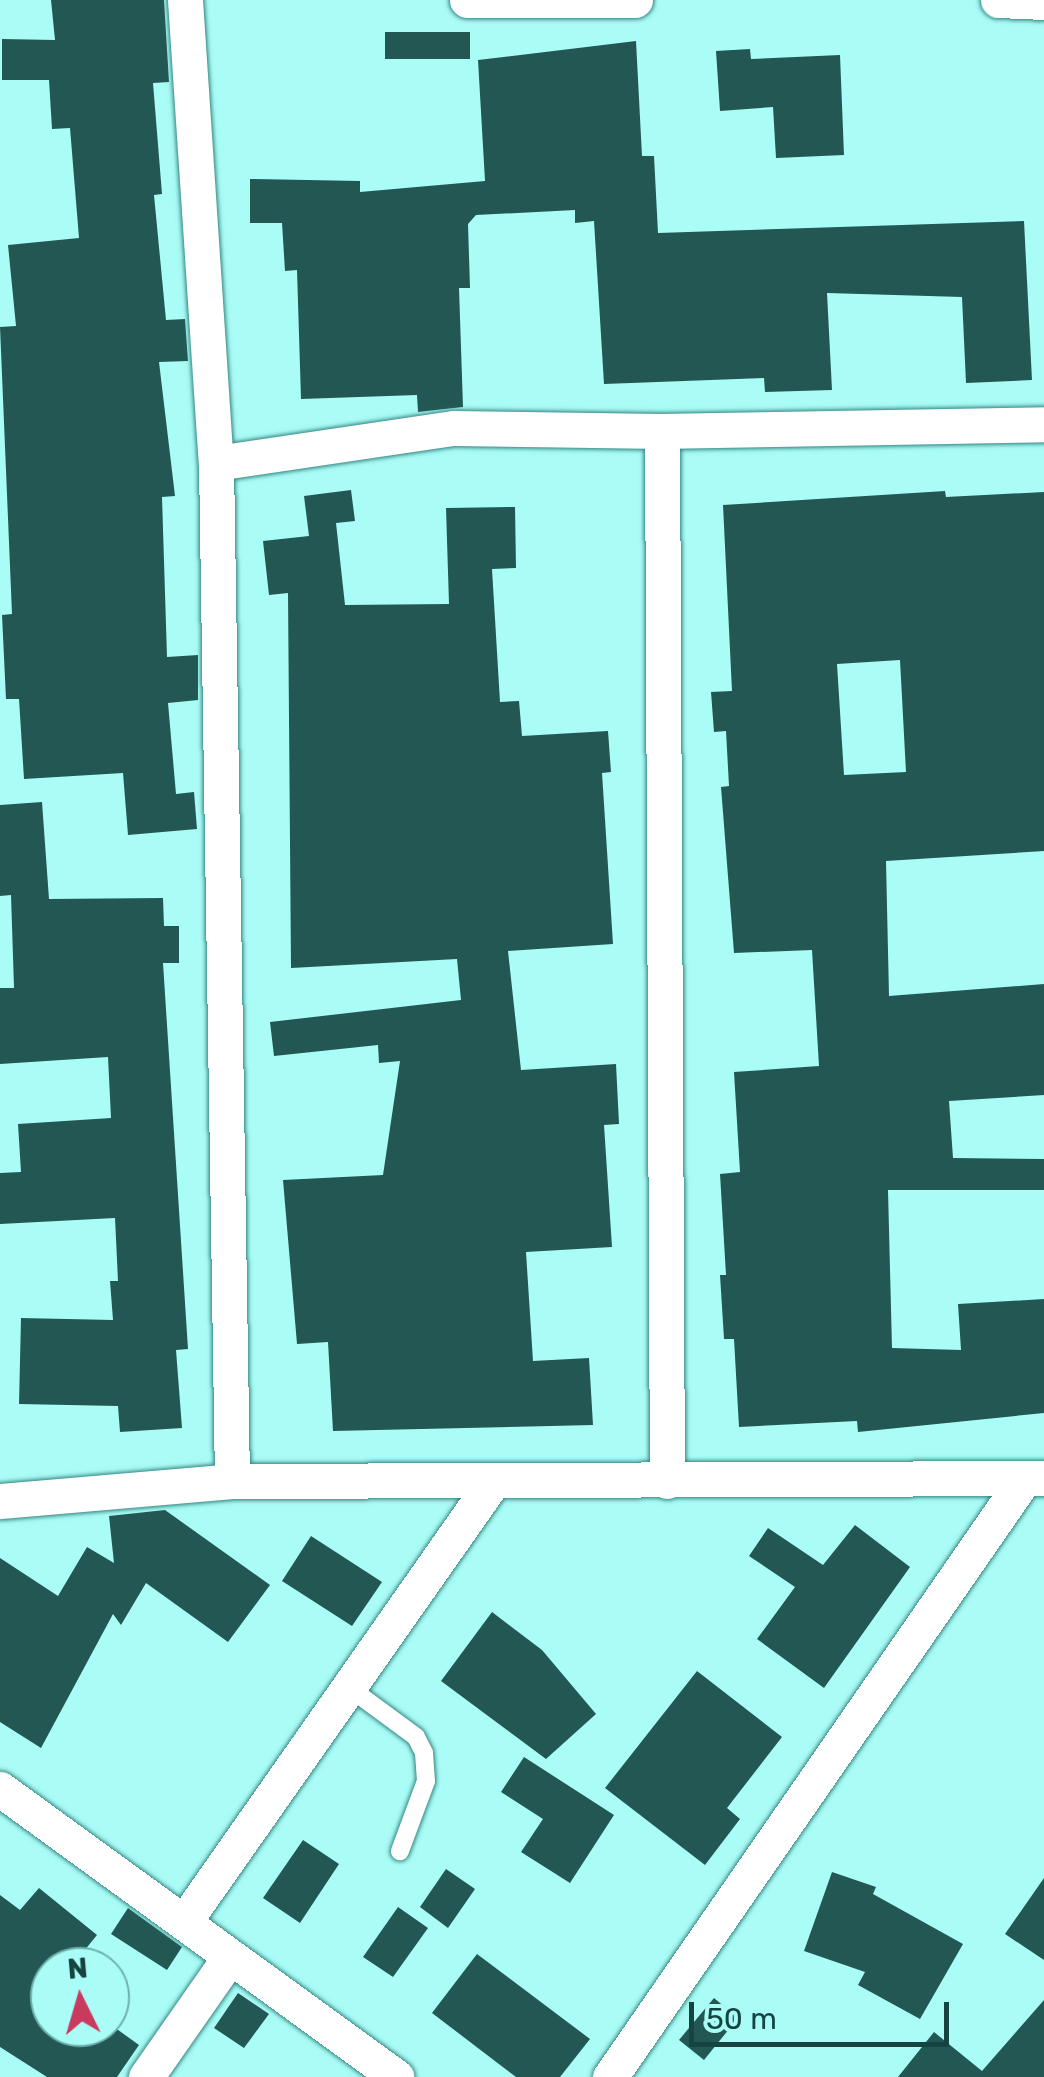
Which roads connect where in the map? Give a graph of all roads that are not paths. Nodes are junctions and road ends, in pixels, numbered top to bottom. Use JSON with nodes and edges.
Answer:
{"nodes":[{"id":1,"x":185,"y":0,"type":"edge"},
{"id":2,"x":467,"y":0,"type":"edge"},
{"id":3,"x":635,"y":0,"type":"edge"},
{"id":4,"x":998,"y":0,"type":"edge"},
{"id":5,"x":1044,"y":2,"type":"edge"},
{"id":6,"x":1044,"y":424,"type":"edge"},
{"id":7,"x":662,"y":431,"type":"junction"},
{"id":8,"x":216,"y":463,"type":"junction"},
{"id":9,"x":1034,"y":1478,"type":"edge"},
{"id":10,"x":232,"y":1481,"type":"junction"},
{"id":11,"x":668,"y":1481,"type":"junction"},
{"id":12,"x":492,"y":1484,"type":"junction"},
{"id":13,"x":0,"y":1502,"type":"edge"},
{"id":14,"x":351,"y":1689,"type":"junction"},
{"id":15,"x":0,"y":1789,"type":"edge"},
{"id":16,"x":400,"y":1851,"type":"dead end"},
{"id":17,"x":186,"y":1919,"type":"junction"},
{"id":18,"x":229,"y":1958,"type":"junction"},
{"id":19,"x":146,"y":2077,"type":"edge"},
{"id":20,"x":396,"y":2077,"type":"edge"},
{"id":21,"x":610,"y":2077,"type":"edge"}],
"edges":[{"from":1,"to":8,"type":"street"},
{"from":2,"to":3,"type":"street"},
{"from":4,"to":5,"type":"street"},
{"from":6,"to":7,"type":"street"},
{"from":7,"to":8,"type":"street"},
{"from":7,"to":11,"type":"street"},
{"from":8,"to":10,"type":"street"},
{"from":9,"to":11,"type":"street"},
{"from":9,"to":21,"type":"street"},
{"from":10,"to":12,"type":"street"},
{"from":10,"to":13,"type":"street"},
{"from":11,"to":12,"type":"street"},
{"from":12,"to":14,"type":"street"},
{"from":14,"to":16,"type":"lane"},
{"from":14,"to":17,"type":"street"},
{"from":15,"to":17,"type":"street"},
{"from":17,"to":18,"type":"street"},
{"from":18,"to":19,"type":"street"},
{"from":18,"to":20,"type":"street"}]}
